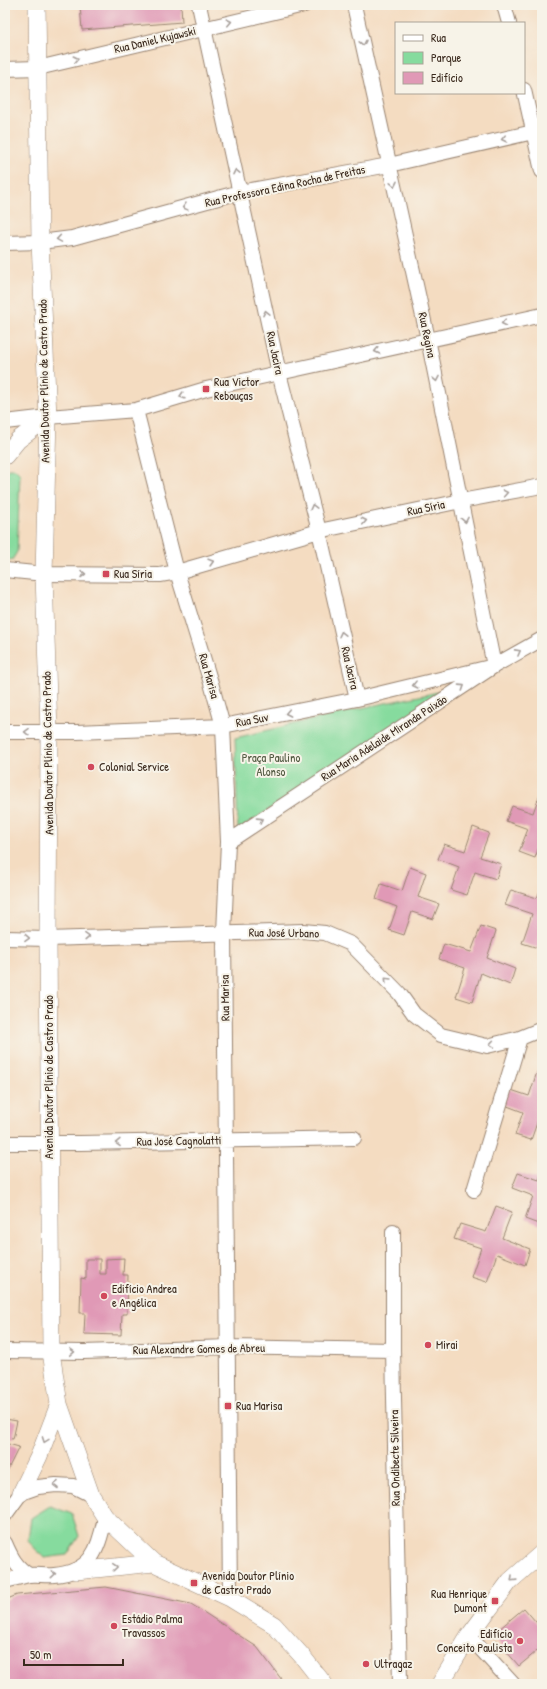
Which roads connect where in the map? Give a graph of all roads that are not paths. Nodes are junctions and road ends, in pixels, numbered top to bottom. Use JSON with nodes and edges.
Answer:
{"nodes":[{"id":1,"x":36,"y":5,"type":"edge"},
{"id":2,"x":199,"y":5,"type":"edge"},
{"id":3,"x":304,"y":5,"type":"edge"},
{"id":4,"x":354,"y":5,"type":"edge"},
{"id":5,"x":504,"y":5,"type":"edge"},
{"id":6,"x":509,"y":22,"type":"edge"},
{"id":7,"x":204,"y":28,"type":"junction"},
{"id":8,"x":38,"y":68,"type":"junction"},
{"id":9,"x":5,"y":69,"type":"edge"},
{"id":10,"x":525,"y":93,"type":"edge"},
{"id":11,"x":538,"y":131,"type":"edge"},
{"id":12,"x":389,"y":165,"type":"junction"},
{"id":13,"x":542,"y":171,"type":"edge"},
{"id":14,"x":240,"y":192,"type":"junction"},
{"id":15,"x":40,"y":242,"type":"junction"},
{"id":16,"x":5,"y":243,"type":"edge"},
{"id":17,"x":542,"y":315,"type":"edge"},
{"id":18,"x":428,"y":339,"type":"junction"},
{"id":19,"x":279,"y":373,"type":"junction"},
{"id":20,"x":136,"y":410,"type":"junction"},
{"id":21,"x":48,"y":417,"type":"junction"},
{"id":22,"x":5,"y":422,"type":"edge"},
{"id":23,"x":5,"y":456,"type":"edge"},
{"id":24,"x":542,"y":486,"type":"edge"},
{"id":25,"x":461,"y":501,"type":"junction"},
{"id":26,"x":319,"y":531,"type":"junction"},
{"id":27,"x":5,"y":570,"type":"edge"},
{"id":28,"x":177,"y":572,"type":"junction"},
{"id":29,"x":44,"y":574,"type":"junction"},
{"id":30,"x":542,"y":639,"type":"edge"},
{"id":31,"x":494,"y":666,"type":"junction"},
{"id":32,"x":356,"y":699,"type":"junction"},
{"id":33,"x":223,"y":726,"type":"junction"},
{"id":34,"x":5,"y":732,"type":"edge"},
{"id":35,"x":49,"y":733,"type":"junction"},
{"id":36,"x":228,"y":842,"type":"junction"},
{"id":37,"x":224,"y":933,"type":"junction"},
{"id":38,"x":5,"y":938,"type":"edge"},
{"id":39,"x":48,"y":939,"type":"junction"},
{"id":40,"x":542,"y":1029,"type":"edge"},
{"id":41,"x":520,"y":1038,"type":"junction"},
{"id":42,"x":354,"y":1138,"type":"dead end"},
{"id":43,"x":227,"y":1140,"type":"junction"},
{"id":44,"x":5,"y":1143,"type":"edge"},
{"id":45,"x":49,"y":1143,"type":"junction"},
{"id":46,"x":474,"y":1190,"type":"dead end"},
{"id":47,"x":393,"y":1232,"type":"dead end"},
{"id":48,"x":228,"y":1347,"type":"junction"},
{"id":49,"x":393,"y":1350,"type":"junction"},
{"id":50,"x":5,"y":1352,"type":"edge"},
{"id":51,"x":51,"y":1352,"type":"junction"},
{"id":52,"x":58,"y":1404,"type":"junction"},
{"id":53,"x":21,"y":1492,"type":"junction"},
{"id":54,"x":91,"y":1494,"type":"junction"},
{"id":55,"x":5,"y":1515,"type":"edge"},
{"id":56,"x":105,"y":1517,"type":"junction"},
{"id":57,"x":5,"y":1543,"type":"edge"},
{"id":58,"x":542,"y":1553,"type":"edge"},
{"id":59,"x":154,"y":1563,"type":"junction"},
{"id":60,"x":76,"y":1570,"type":"junction"},
{"id":61,"x":29,"y":1575,"type":"junction"},
{"id":62,"x":5,"y":1581,"type":"edge"},
{"id":63,"x":230,"y":1598,"type":"junction"},
{"id":64,"x":469,"y":1636,"type":"junction"},
{"id":65,"x":324,"y":1684,"type":"edge"},
{"id":66,"x":400,"y":1684,"type":"edge"},
{"id":67,"x":440,"y":1684,"type":"edge"},
{"id":68,"x":513,"y":1684,"type":"edge"}],
"edges":[{"from":1,"to":8,"type":"street","name":"Avenida Doutor Plínio de Castro Prado"},
{"from":2,"to":7,"type":"street","name":"Rua Jacira"},
{"from":7,"to":3,"type":"street","name":"Rua Daniel Kujawski","one_way":true},
{"from":4,"to":12,"type":"street","name":"Rua Regina","one_way":true},
{"from":5,"to":6,"type":"street"},
{"from":8,"to":7,"type":"street","name":"Rua Daniel Kujawski","one_way":true},
{"from":14,"to":7,"type":"street","name":"Rua Jacira","one_way":true},
{"from":8,"to":9,"type":"street","name":"Rua Daniel Kujawski"},
{"from":8,"to":15,"type":"street","name":"Avenida Doutor Plínio de Castro Prado"},
{"from":10,"to":11,"type":"street"},
{"from":11,"to":12,"type":"street","name":"Rua Professora Edina Rocha de Freitas","one_way":true},
{"from":11,"to":13,"type":"street"},
{"from":12,"to":14,"type":"street","name":"Rua Professora Edina Rocha de Freitas"},
{"from":12,"to":18,"type":"street","name":"Rua Regina","one_way":true},
{"from":14,"to":15,"type":"street","name":"Rua Professora Edina Rocha de Freitas","one_way":true},
{"from":19,"to":14,"type":"street","name":"Rua Jacira","one_way":true},
{"from":15,"to":16,"type":"street","name":"Rua Professora Edina Rocha de Freitas"},
{"from":15,"to":21,"type":"street","name":"Avenida Doutor Plínio de Castro Prado"},
{"from":17,"to":18,"type":"street","one_way":true},
{"from":18,"to":19,"type":"street","one_way":true},
{"from":18,"to":25,"type":"street","name":"Rua Regina","one_way":true},
{"from":19,"to":20,"type":"street","one_way":true},
{"from":26,"to":19,"type":"street","name":"Rua Jacira","one_way":true},
{"from":20,"to":21,"type":"street"},
{"from":20,"to":28,"type":"street","name":"Rua Marisa"},
{"from":21,"to":22,"type":"street"},
{"from":21,"to":23,"type":"street"},
{"from":21,"to":29,"type":"street","name":"Avenida Doutor Plínio de Castro Prado"},
{"from":25,"to":24,"type":"street","name":"Rua Síria","one_way":true},
{"from":26,"to":25,"type":"street","name":"Rua Síria","one_way":true},
{"from":25,"to":31,"type":"street","name":"Rua Regina","one_way":true},
{"from":28,"to":26,"type":"street","name":"Rua Síria","one_way":true},
{"from":32,"to":26,"type":"street","name":"Rua Jacira","one_way":true},
{"from":27,"to":29,"type":"street","name":"Rua Síria"},
{"from":29,"to":28,"type":"street","name":"Rua Síria","one_way":true},
{"from":28,"to":33,"type":"street","name":"Rua Marisa"},
{"from":29,"to":35,"type":"street","name":"Avenida Doutor Plínio de Castro Prado"},
{"from":31,"to":30,"type":"street","name":"Rua Maria Adelaide Miranda Paixão","one_way":true},
{"from":31,"to":32,"type":"street","name":"Rua Suv","one_way":true},
{"from":36,"to":31,"type":"street","name":"Rua Maria Adelaide Miranda Paixão","one_way":true},
{"from":32,"to":33,"type":"street","name":"Rua Suv","one_way":true},
{"from":33,"to":35,"type":"street","name":"Rua Suv"},
{"from":33,"to":36,"type":"street","name":"Rua Marisa"},
{"from":35,"to":34,"type":"street","name":"Rua Suv","one_way":true},
{"from":35,"to":39,"type":"street","name":"Avenida Doutor Plínio de Castro Prado"},
{"from":36,"to":37,"type":"street","name":"Rua Marisa"},
{"from":39,"to":37,"type":"street","name":"Rua José Urbano","one_way":true},
{"from":41,"to":37,"type":"street","name":"Rua José Urbano","one_way":true},
{"from":37,"to":43,"type":"street","name":"Rua Marisa"},
{"from":38,"to":39,"type":"street","name":"Rua José Urbano","one_way":true},
{"from":39,"to":45,"type":"street","name":"Avenida Doutor Plínio de Castro Prado"},
{"from":40,"to":41,"type":"street","name":"Rua José Urbano"},
{"from":41,"to":46,"type":"street"},
{"from":42,"to":43,"type":"street","name":"Rua José Cagnolatti"},
{"from":43,"to":45,"type":"street","name":"Rua José Cagnolatti","one_way":true},
{"from":43,"to":48,"type":"street","name":"Rua Marisa"},
{"from":44,"to":45,"type":"street","name":"Rua José Cagnolatti"},
{"from":45,"to":51,"type":"street","name":"Avenida Doutor Plínio de Castro Prado"},
{"from":47,"to":49,"type":"street","name":"Rua Ondibecte Silveira"},
{"from":48,"to":49,"type":"street","name":"Rua Alexandre Gomes de Abreu"},
{"from":51,"to":48,"type":"street","name":"Rua Alexandre Gomes de Abreu","one_way":true},
{"from":48,"to":63,"type":"street","name":"Rua Marisa"},
{"from":49,"to":66,"type":"street","name":"Rua Ondibecte Silveira"},
{"from":50,"to":51,"type":"street","name":"Rua Alexandre Gomes de Abreu"},
{"from":51,"to":52,"type":"street","name":"Avenida Doutor Plínio de Castro Prado"},
{"from":52,"to":53,"type":"street","one_way":true},
{"from":52,"to":54,"type":"street","name":"Avenida Doutor Plínio de Castro Prado"},
{"from":54,"to":53,"type":"street","one_way":true},
{"from":53,"to":55,"type":"street"},
{"from":54,"to":56,"type":"street","name":"Avenida Doutor Plínio de Castro Prado"},
{"from":56,"to":59,"type":"street","name":"Avenida Doutor Plínio de Castro Prado"},
{"from":56,"to":60,"type":"street"},
{"from":57,"to":61,"type":"street"},
{"from":58,"to":64,"type":"street","one_way":true},
{"from":60,"to":59,"type":"street","one_way":true},
{"from":59,"to":63,"type":"street","name":"Avenida Doutor Plínio de Castro Prado"},
{"from":61,"to":60,"type":"street","one_way":true},
{"from":61,"to":62,"type":"street"},
{"from":63,"to":65,"type":"street","name":"Avenida Doutor Plínio de Castro Prado"},
{"from":64,"to":67,"type":"street"},
{"from":64,"to":68,"type":"street"}]}
